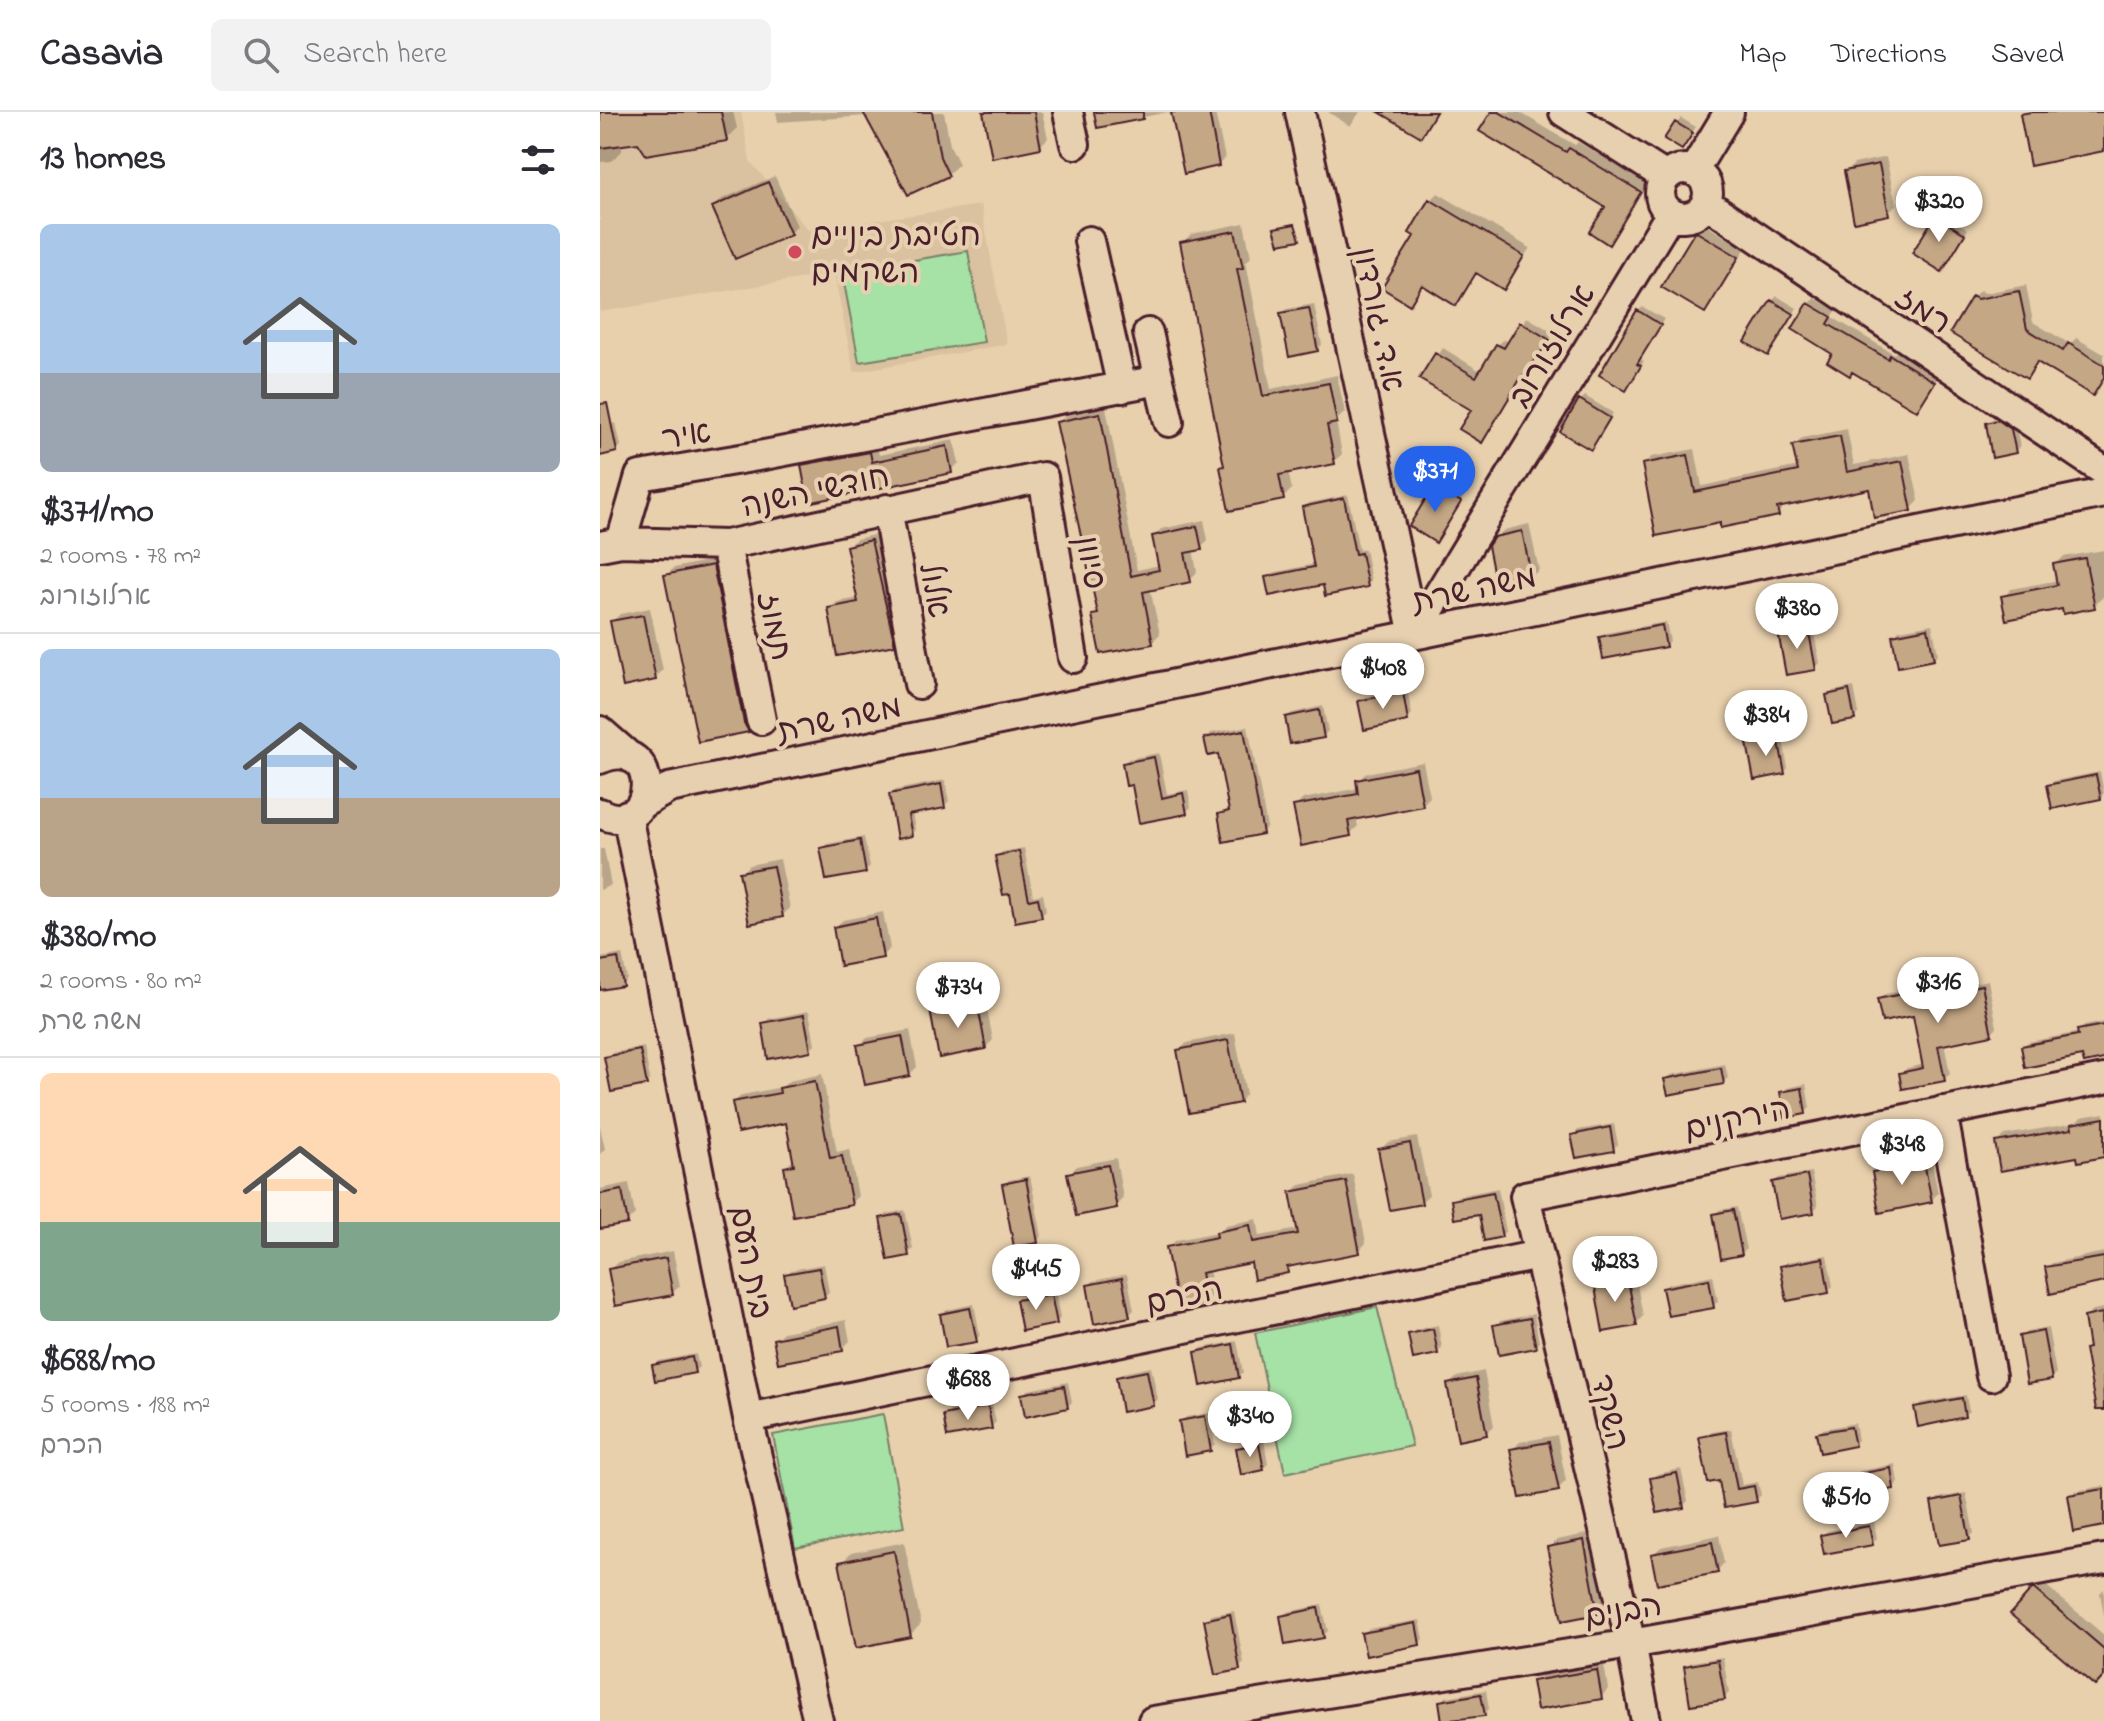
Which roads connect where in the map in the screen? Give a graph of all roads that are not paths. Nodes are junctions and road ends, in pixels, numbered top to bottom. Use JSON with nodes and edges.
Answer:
{"nodes":[{"id":1,"x":1068,"y":112,"type":"edge"},
{"id":2,"x":1300,"y":112,"type":"edge"},
{"id":3,"x":1564,"y":112,"type":"edge"},
{"id":4,"x":1729,"y":112,"type":"edge"},
{"id":5,"x":1075,"y":144,"type":"dead end"},
{"id":6,"x":1694,"y":170,"type":"junction"},
{"id":7,"x":1666,"y":177,"type":"junction"},
{"id":8,"x":1706,"y":203,"type":"junction"},
{"id":9,"x":1671,"y":213,"type":"junction"},
{"id":10,"x":1089,"y":241,"type":"dead end"},
{"id":11,"x":1148,"y":333,"type":"dead end"},
{"id":12,"x":1159,"y":380,"type":"junction"},
{"id":13,"x":1122,"y":388,"type":"junction"},
{"id":14,"x":1169,"y":422,"type":"dead end"},
{"id":15,"x":2104,"y":471,"type":"edge"},
{"id":16,"x":1043,"y":477,"type":"joint"},
{"id":17,"x":2104,"y":493,"type":"edge"},
{"id":18,"x":887,"y":509,"type":"junction"},
{"id":19,"x":610,"y":544,"type":"edge"},
{"id":20,"x":726,"y":545,"type":"junction"},
{"id":21,"x":1414,"y":635,"type":"junction"},
{"id":22,"x":1073,"y":658,"type":"dead end"},
{"id":23,"x":919,"y":684,"type":"dead end"},
{"id":24,"x":761,"y":720,"type":"dead end"},
{"id":25,"x":600,"y":731,"type":"edge"},
{"id":26,"x":600,"y":759,"type":"edge"},
{"id":27,"x":638,"y":765,"type":"junction"},
{"id":28,"x":669,"y":788,"type":"junction"},
{"id":29,"x":623,"y":810,"type":"edge"},
{"id":30,"x":2104,"y":1079,"type":"edge"},
{"id":31,"x":1942,"y":1111,"type":"junction"},
{"id":32,"x":1525,"y":1196,"type":"joint"},
{"id":33,"x":1539,"y":1255,"type":"junction"},
{"id":34,"x":1991,"y":1376,"type":"dead end"},
{"id":35,"x":748,"y":1418,"type":"junction"},
{"id":36,"x":2104,"y":1559,"type":"edge"},
{"id":37,"x":1631,"y":1644,"type":"junction"},
{"id":38,"x":818,"y":1721,"type":"edge"},
{"id":39,"x":1153,"y":1721,"type":"edge"},
{"id":40,"x":1646,"y":1721,"type":"edge"}],
"edges":[{"from":1,"to":5,"type":"street"},
{"from":2,"to":21,"type":"street","name":"א.ד. גורדון"},
{"from":3,"to":7,"type":"street"},
{"from":4,"to":6,"type":"street"},
{"from":6,"to":7,"type":"street"},
{"from":6,"to":8,"type":"street"},
{"from":7,"to":9,"type":"street"},
{"from":8,"to":9,"type":"street"},
{"from":8,"to":15,"type":"street","name":"רמז"},
{"from":9,"to":21,"type":"street","name":"ארלוזורוב"},
{"from":10,"to":13,"type":"street"},
{"from":11,"to":12,"type":"street"},
{"from":12,"to":13,"type":"street"},
{"from":12,"to":14,"type":"street"},
{"from":13,"to":19,"type":"street","name":"איר"},
{"from":16,"to":18,"type":"street","name":"חודשי השנה"},
{"from":16,"to":22,"type":"street","name":"סיוון"},
{"from":17,"to":21,"type":"street","name":"משה שרת"},
{"from":18,"to":20,"type":"street","name":"חודשי השנה"},
{"from":18,"to":23,"type":"street","name":"אלול"},
{"from":19,"to":20,"type":"street","name":"חודשי השנה"},
{"from":20,"to":24,"type":"street","name":"תמוז"},
{"from":21,"to":28,"type":"street","name":"משה שרת"},
{"from":25,"to":27,"type":"street"},
{"from":26,"to":27,"type":"street"},
{"from":27,"to":28,"type":"street"},
{"from":27,"to":29,"type":"street","name":"בית העם"},
{"from":28,"to":29,"type":"street","name":"משה שרת"},
{"from":29,"to":35,"type":"street","name":"בית העם"},
{"from":30,"to":31,"type":"street","name":"הירקנים"},
{"from":31,"to":32,"type":"street","name":"הירקנים"},
{"from":31,"to":34,"type":"street"},
{"from":32,"to":33,"type":"street","name":"השקד"},
{"from":33,"to":35,"type":"street","name":"הכרם"},
{"from":33,"to":37,"type":"street","name":"השקד"},
{"from":35,"to":38,"type":"street","name":"בית העם"},
{"from":36,"to":37,"type":"street","name":"הבנים"},
{"from":37,"to":39,"type":"street","name":"הבנים"},
{"from":37,"to":40,"type":"street","name":"השקד"}]}
